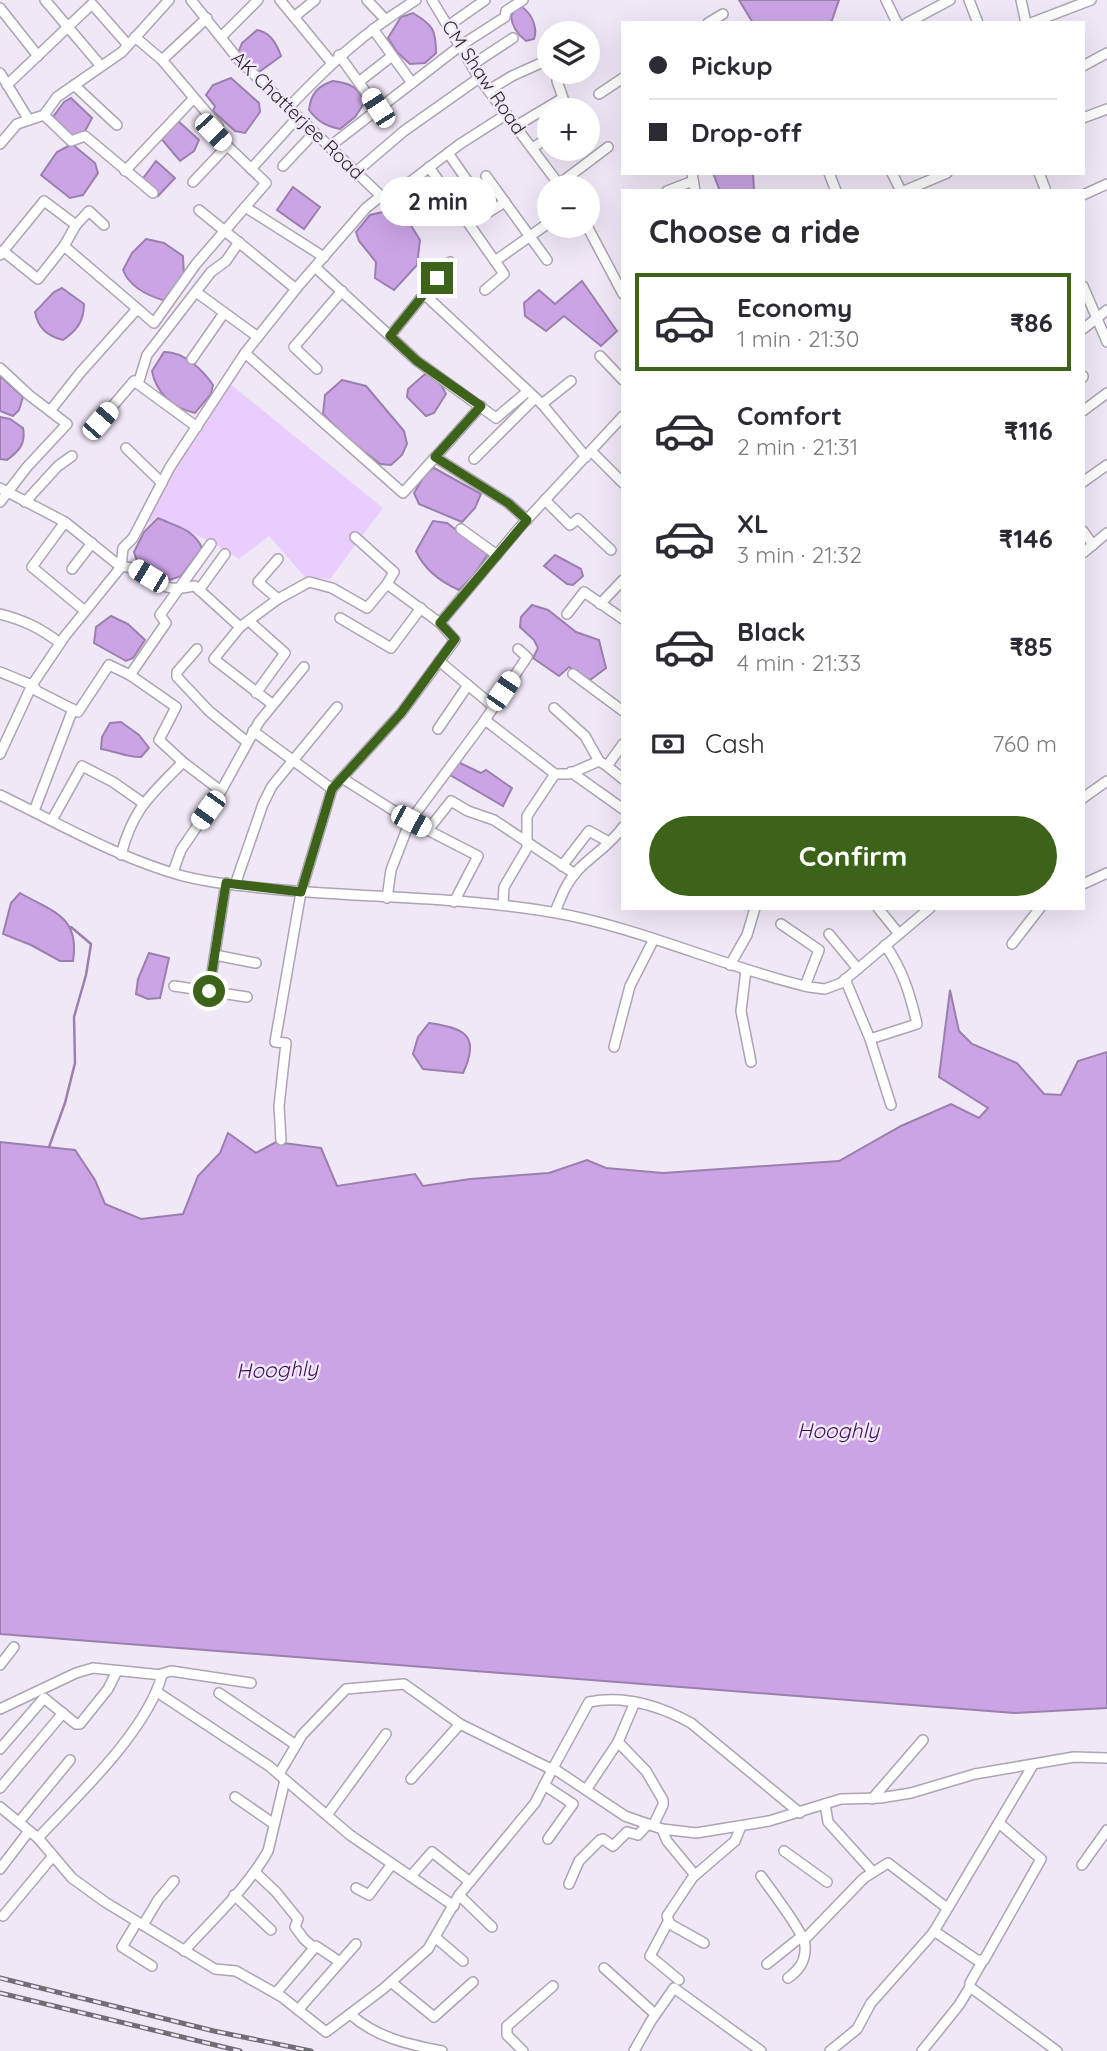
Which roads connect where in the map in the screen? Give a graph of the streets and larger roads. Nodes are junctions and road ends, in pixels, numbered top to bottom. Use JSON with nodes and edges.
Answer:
{"nodes":[{"id":1,"x":45,"y":0,"type":"edge"},
{"id":2,"x":169,"y":0,"type":"edge"},
{"id":3,"x":191,"y":0,"type":"edge"},
{"id":4,"x":258,"y":0,"type":"edge"},
{"id":5,"x":279,"y":0,"type":"edge"},
{"id":6,"x":315,"y":0,"type":"edge"},
{"id":7,"x":368,"y":0,"type":"edge"},
{"id":8,"x":416,"y":0,"type":"edge"},
{"id":9,"x":432,"y":0,"type":"edge"},
{"id":10,"x":485,"y":0,"type":"edge"},
{"id":11,"x":523,"y":0,"type":"edge"},
{"id":12,"x":886,"y":0,"type":"edge"},
{"id":13,"x":950,"y":0,"type":"edge"},
{"id":14,"x":969,"y":0,"type":"edge"},
{"id":15,"x":1021,"y":0,"type":"edge"},
{"id":16,"x":1087,"y":1,"type":"edge"},
{"id":17,"x":0,"y":8,"type":"edge"},
{"id":18,"x":723,"y":13,"type":"dead end"},
{"id":19,"x":294,"y":17,"type":"junction"},
{"id":20,"x":206,"y":18,"type":"junction"},
{"id":21,"x":385,"y":19,"type":"junction"},
{"id":22,"x":711,"y":21,"type":"edge"},
{"id":23,"x":896,"y":21,"type":"edge"},
{"id":24,"x":911,"y":21,"type":"edge"},
{"id":25,"x":977,"y":21,"type":"edge"},
{"id":26,"x":1026,"y":21,"type":"edge"},
{"id":27,"x":1036,"y":21,"type":"edge"},
{"id":28,"x":448,"y":26,"type":"junction"},
{"id":29,"x":68,"y":28,"type":"junction"},
{"id":30,"x":373,"y":29,"type":"junction"},
{"id":31,"x":135,"y":37,"type":"junction"},
{"id":32,"x":221,"y":37,"type":"junction"},
{"id":33,"x":513,"y":38,"type":"dead end"},
{"id":34,"x":128,"y":45,"type":"junction"},
{"id":35,"x":460,"y":46,"type":"junction"},
{"id":36,"x":1107,"y":53,"type":"edge"},
{"id":37,"x":339,"y":55,"type":"junction"},
{"id":38,"x":38,"y":56,"type":"junction"},
{"id":39,"x":392,"y":56,"type":"junction"},
{"id":40,"x":162,"y":60,"type":"junction"},
{"id":41,"x":331,"y":62,"type":"junction"},
{"id":42,"x":472,"y":65,"type":"junction"},
{"id":43,"x":537,"y":65,"type":"edge"},
{"id":44,"x":1085,"y":65,"type":"edge"},
{"id":45,"x":101,"y":66,"type":"junction"},
{"id":46,"x":0,"y":73,"type":"edge"},
{"id":47,"x":479,"y":78,"type":"junction"},
{"id":48,"x":621,"y":79,"type":"edge"},
{"id":49,"x":360,"y":81,"type":"junction"},
{"id":50,"x":412,"y":83,"type":"junction"},
{"id":51,"x":558,"y":84,"type":"edge"},
{"id":52,"x":7,"y":85,"type":"junction"},
{"id":53,"x":74,"y":85,"type":"junction"},
{"id":54,"x":489,"y":90,"type":"junction"},
{"id":55,"x":599,"y":94,"type":"dead end"},
{"id":56,"x":193,"y":99,"type":"junction"},
{"id":57,"x":288,"y":108,"type":"junction"},
{"id":58,"x":378,"y":108,"type":"junction"},
{"id":59,"x":1107,"y":109,"type":"edge"},
{"id":60,"x":507,"y":114,"type":"junction"},
{"id":61,"x":44,"y":115,"type":"junction"},
{"id":62,"x":298,"y":117,"type":"junction"},
{"id":63,"x":1085,"y":117,"type":"edge"},
{"id":64,"x":29,"y":120,"type":"junction"},
{"id":65,"x":117,"y":125,"type":"dead end"},
{"id":66,"x":516,"y":126,"type":"junction"},
{"id":67,"x":314,"y":133,"type":"junction"},
{"id":68,"x":0,"y":145,"type":"edge"},
{"id":69,"x":537,"y":145,"type":"edge"},
{"id":70,"x":227,"y":146,"type":"junction"},
{"id":71,"x":330,"y":147,"type":"junction"},
{"id":72,"x":608,"y":147,"type":"dead end"},
{"id":73,"x":532,"y":148,"type":"junction"},
{"id":74,"x":447,"y":153,"type":"junction"},
{"id":75,"x":283,"y":166,"type":"dead end"},
{"id":76,"x":429,"y":167,"type":"junction"},
{"id":77,"x":251,"y":169,"type":"junction"},
{"id":78,"x":125,"y":171,"type":"junction"},
{"id":79,"x":356,"y":172,"type":"junction"},
{"id":80,"x":552,"y":175,"type":"edge"},
{"id":81,"x":574,"y":175,"type":"edge"},
{"id":82,"x":942,"y":175,"type":"edge"},
{"id":83,"x":486,"y":176,"type":"dead end"},
{"id":84,"x":193,"y":182,"type":"dead end"},
{"id":85,"x":693,"y":182,"type":"edge"},
{"id":86,"x":1105,"y":185,"type":"edge"},
{"id":87,"x":673,"y":189,"type":"edge"},
{"id":88,"x":908,"y":189,"type":"edge"},
{"id":89,"x":153,"y":193,"type":"dead end"},
{"id":90,"x":1085,"y":194,"type":"edge"},
{"id":91,"x":381,"y":196,"type":"junction"},
{"id":92,"x":1107,"y":197,"type":"edge"},
{"id":93,"x":505,"y":202,"type":"junction"},
{"id":94,"x":245,"y":207,"type":"junction"},
{"id":95,"x":199,"y":209,"type":"dead end"},
{"id":96,"x":76,"y":225,"type":"junction"},
{"id":97,"x":104,"y":225,"type":"dead end"},
{"id":98,"x":224,"y":231,"type":"junction"},
{"id":99,"x":537,"y":232,"type":"edge"},
{"id":100,"x":530,"y":237,"type":"junction"},
{"id":101,"x":593,"y":238,"type":"edge"},
{"id":102,"x":239,"y":242,"type":"junction"},
{"id":103,"x":64,"y":246,"type":"junction"},
{"id":104,"x":3,"y":248,"type":"edge"},
{"id":105,"x":324,"y":257,"type":"junction"},
{"id":106,"x":547,"y":260,"type":"dead end"},
{"id":107,"x":450,"y":261,"type":"dead end"},
{"id":108,"x":495,"y":261,"type":"junction"},
{"id":109,"x":315,"y":267,"type":"junction"},
{"id":110,"x":296,"y":289,"type":"junction"},
{"id":111,"x":485,"y":290,"type":"dead end"},
{"id":112,"x":621,"y":290,"type":"edge"},
{"id":113,"x":342,"y":291,"type":"junction"},
{"id":114,"x":1085,"y":291,"type":"edge"},
{"id":115,"x":196,"y":292,"type":"junction"},
{"id":116,"x":424,"y":294,"type":"junction"},
{"id":117,"x":137,"y":309,"type":"junction"},
{"id":118,"x":1107,"y":310,"type":"edge"},
{"id":119,"x":224,"y":313,"type":"junction"},
{"id":120,"x":1097,"y":318,"type":"junction"},
{"id":121,"x":1085,"y":327,"type":"edge"},
{"id":122,"x":390,"y":336,"type":"junction"},
{"id":123,"x":258,"y":337,"type":"junction"},
{"id":124,"x":1107,"y":342,"type":"edge"},
{"id":125,"x":245,"y":353,"type":"junction"},
{"id":126,"x":600,"y":356,"type":"dead end"},
{"id":127,"x":192,"y":359,"type":"dead end"},
{"id":128,"x":0,"y":368,"type":"edge"},
{"id":129,"x":317,"y":369,"type":"dead end"},
{"id":130,"x":621,"y":378,"type":"edge"},
{"id":131,"x":571,"y":381,"type":"dead end"},
{"id":132,"x":138,"y":384,"type":"junction"},
{"id":133,"x":528,"y":391,"type":"junction"},
{"id":134,"x":1107,"y":393,"type":"edge"},
{"id":135,"x":539,"y":401,"type":"junction"},
{"id":136,"x":481,"y":406,"type":"junction"},
{"id":137,"x":1085,"y":410,"type":"edge"},
{"id":138,"x":50,"y":411,"type":"junction"},
{"id":139,"x":621,"y":418,"type":"edge"},
{"id":140,"x":100,"y":421,"type":"dead end"},
{"id":141,"x":197,"y":427,"type":"junction"},
{"id":142,"x":126,"y":447,"type":"dead end"},
{"id":143,"x":589,"y":454,"type":"junction"},
{"id":144,"x":72,"y":456,"type":"dead end"},
{"id":145,"x":435,"y":457,"type":"junction"},
{"id":146,"x":474,"y":459,"type":"dead end"},
{"id":147,"x":1107,"y":465,"type":"edge"},
{"id":148,"x":621,"y":481,"type":"edge"},
{"id":149,"x":1085,"y":481,"type":"edge"},
{"id":150,"x":162,"y":483,"type":"junction"},
{"id":151,"x":3,"y":490,"type":"edge"},
{"id":152,"x":545,"y":500,"type":"junction"},
{"id":153,"x":0,"y":502,"type":"edge"},
{"id":154,"x":25,"y":502,"type":"junction"},
{"id":155,"x":527,"y":520,"type":"junction"},
{"id":156,"x":65,"y":522,"type":"junction"},
{"id":157,"x":461,"y":529,"type":"dead end"},
{"id":158,"x":1107,"y":533,"type":"edge"},
{"id":159,"x":1085,"y":534,"type":"edge"},
{"id":160,"x":355,"y":537,"type":"dead end"},
{"id":161,"x":92,"y":543,"type":"junction"},
{"id":162,"x":211,"y":544,"type":"dead end"},
{"id":163,"x":1093,"y":545,"type":"junction"},
{"id":164,"x":611,"y":550,"type":"dead end"},
{"id":165,"x":1085,"y":551,"type":"edge"},
{"id":166,"x":225,"y":554,"type":"dead end"},
{"id":167,"x":497,"y":555,"type":"junction"},
{"id":168,"x":278,"y":559,"type":"dead end"},
{"id":169,"x":121,"y":567,"type":"junction"},
{"id":170,"x":72,"y":569,"type":"dead end"},
{"id":171,"x":621,"y":582,"type":"edge"},
{"id":172,"x":387,"y":584,"type":"junction"},
{"id":173,"x":181,"y":587,"type":"junction"},
{"id":174,"x":199,"y":590,"type":"junction"},
{"id":175,"x":278,"y":599,"type":"junction"},
{"id":176,"x":600,"y":604,"type":"junction"},
{"id":177,"x":421,"y":608,"type":"junction"},
{"id":178,"x":85,"y":611,"type":"junction"},
{"id":179,"x":0,"y":614,"type":"edge"},
{"id":180,"x":567,"y":614,"type":"dead end"},
{"id":181,"x":340,"y":618,"type":"dead end"},
{"id":182,"x":621,"y":618,"type":"edge"},
{"id":183,"x":440,"y":623,"type":"junction"},
{"id":184,"x":245,"y":624,"type":"junction"},
{"id":185,"x":60,"y":643,"type":"junction"},
{"id":186,"x":197,"y":649,"type":"dead end"},
{"id":187,"x":518,"y":649,"type":"dead end"},
{"id":188,"x":439,"y":661,"type":"junction"},
{"id":189,"x":303,"y":667,"type":"dead end"},
{"id":190,"x":0,"y":673,"type":"edge"},
{"id":191,"x":573,"y":674,"type":"dead end"},
{"id":192,"x":130,"y":675,"type":"junction"},
{"id":193,"x":32,"y":685,"type":"junction"},
{"id":194,"x":468,"y":685,"type":"junction"},
{"id":195,"x":256,"y":693,"type":"junction"},
{"id":196,"x":272,"y":704,"type":"junction"},
{"id":197,"x":493,"y":706,"type":"junction"},
{"id":198,"x":337,"y":707,"type":"dead end"},
{"id":199,"x":73,"y":709,"type":"junction"},
{"id":200,"x":554,"y":709,"type":"dead end"},
{"id":201,"x":621,"y":710,"type":"edge"},
{"id":202,"x":485,"y":720,"type":"junction"},
{"id":203,"x":438,"y":729,"type":"dead end"},
{"id":204,"x":253,"y":731,"type":"junction"},
{"id":205,"x":247,"y":742,"type":"junction"},
{"id":206,"x":621,"y":746,"type":"edge"},
{"id":207,"x":0,"y":754,"type":"edge"},
{"id":208,"x":183,"y":762,"type":"junction"},
{"id":209,"x":293,"y":762,"type":"junction"},
{"id":210,"x":603,"y":763,"type":"junction"},
{"id":211,"x":571,"y":772,"type":"junction"},
{"id":212,"x":555,"y":774,"type":"junction"},
{"id":213,"x":621,"y":777,"type":"edge"},
{"id":214,"x":342,"y":778,"type":"junction"},
{"id":215,"x":1107,"y":781,"type":"edge"},
{"id":216,"x":332,"y":789,"type":"junction"},
{"id":217,"x":222,"y":791,"type":"junction"},
{"id":218,"x":0,"y":794,"type":"edge"},
{"id":219,"x":1085,"y":797,"type":"edge"},
{"id":220,"x":143,"y":803,"type":"junction"},
{"id":221,"x":621,"y":807,"type":"edge"},
{"id":222,"x":34,"y":811,"type":"junction"},
{"id":223,"x":52,"y":820,"type":"junction"},
{"id":224,"x":411,"y":821,"type":"junction"},
{"id":225,"x":621,"y":829,"type":"edge"},
{"id":226,"x":428,"y":831,"type":"junction"},
{"id":227,"x":527,"y":842,"type":"junction"},
{"id":228,"x":610,"y":842,"type":"junction"},
{"id":229,"x":121,"y":855,"type":"junction"},
{"id":230,"x":562,"y":866,"type":"junction"},
{"id":231,"x":173,"y":872,"type":"junction"},
{"id":232,"x":1107,"y":873,"type":"edge"},
{"id":233,"x":575,"y":874,"type":"junction"},
{"id":234,"x":1085,"y":883,"type":"edge"},
{"id":235,"x":230,"y":884,"type":"junction"},
{"id":236,"x":301,"y":892,"type":"junction"},
{"id":237,"x":387,"y":898,"type":"junction"},
{"id":238,"x":454,"y":902,"type":"junction"},
{"id":239,"x":503,"y":905,"type":"junction"},
{"id":240,"x":754,"y":910,"type":"edge"},
{"id":241,"x":880,"y":910,"type":"edge"},
{"id":242,"x":928,"y":910,"type":"edge"},
{"id":243,"x":1038,"y":910,"type":"edge"},
{"id":244,"x":555,"y":912,"type":"junction"},
{"id":245,"x":781,"y":924,"type":"dead end"},
{"id":246,"x":899,"y":933,"type":"junction"},
{"id":247,"x":829,"y":934,"type":"dead end"},
{"id":248,"x":654,"y":939,"type":"junction"},
{"id":249,"x":1012,"y":944,"type":"dead end"},
{"id":250,"x":885,"y":945,"type":"junction"},
{"id":251,"x":215,"y":955,"type":"junction"},
{"id":252,"x":256,"y":963,"type":"dead end"},
{"id":253,"x":730,"y":965,"type":"junction"},
{"id":254,"x":858,"y":969,"type":"junction"},
{"id":255,"x":746,"y":970,"type":"junction"},
{"id":256,"x":845,"y":979,"type":"junction"},
{"id":257,"x":174,"y":986,"type":"dead end"},
{"id":258,"x":805,"y":986,"type":"junction"},
{"id":259,"x":209,"y":991,"type":"junction"},
{"id":260,"x":247,"y":997,"type":"dead end"},
{"id":261,"x":870,"y":1039,"type":"junction"},
{"id":262,"x":614,"y":1047,"type":"dead end"},
{"id":263,"x":751,"y":1062,"type":"dead end"},
{"id":264,"x":891,"y":1105,"type":"dead end"},
{"id":265,"x":281,"y":1140,"type":"dead end"},
{"id":266,"x":14,"y":1647,"type":"dead end"},
{"id":267,"x":0,"y":1665,"type":"edge"},
{"id":268,"x":117,"y":1671,"type":"junction"},
{"id":269,"x":161,"y":1674,"type":"junction"},
{"id":270,"x":251,"y":1683,"type":"dead end"},
{"id":271,"x":158,"y":1692,"type":"junction"},
{"id":272,"x":219,"y":1693,"type":"dead end"},
{"id":273,"x":635,"y":1702,"type":"junction"},
{"id":274,"x":0,"y":1709,"type":"edge"},
{"id":275,"x":63,"y":1713,"type":"junction"},
{"id":276,"x":460,"y":1724,"type":"junction"},
{"id":277,"x":386,"y":1734,"type":"dead end"},
{"id":278,"x":923,"y":1740,"type":"dead end"},
{"id":279,"x":618,"y":1742,"type":"junction"},
{"id":280,"x":296,"y":1745,"type":"junction"},
{"id":281,"x":0,"y":1749,"type":"edge"},
{"id":282,"x":1107,"y":1758,"type":"edge"},
{"id":283,"x":70,"y":1760,"type":"dead end"},
{"id":284,"x":1033,"y":1765,"type":"junction"},
{"id":285,"x":552,"y":1769,"type":"junction"},
{"id":286,"x":282,"y":1777,"type":"junction"},
{"id":287,"x":411,"y":1779,"type":"dead end"},
{"id":288,"x":544,"y":1785,"type":"junction"},
{"id":289,"x":0,"y":1788,"type":"edge"},
{"id":290,"x":586,"y":1790,"type":"junction"},
{"id":291,"x":234,"y":1797,"type":"dead end"},
{"id":292,"x":872,"y":1799,"type":"junction"},
{"id":293,"x":825,"y":1804,"type":"junction"},
{"id":294,"x":0,"y":1807,"type":"edge"},
{"id":295,"x":800,"y":1813,"type":"junction"},
{"id":296,"x":327,"y":1815,"type":"junction"},
{"id":297,"x":19,"y":1822,"type":"junction"},
{"id":298,"x":999,"y":1823,"type":"junction"},
{"id":299,"x":274,"y":1824,"type":"junction"},
{"id":300,"x":654,"y":1826,"type":"junction"},
{"id":301,"x":741,"y":1826,"type":"junction"},
{"id":302,"x":1107,"y":1830,"type":"edge"},
{"id":303,"x":29,"y":1831,"type":"junction"},
{"id":304,"x":38,"y":1838,"type":"junction"},
{"id":305,"x":548,"y":1839,"type":"dead end"},
{"id":306,"x":784,"y":1851,"type":"dead end"},
{"id":307,"x":53,"y":1856,"type":"junction"},
{"id":308,"x":392,"y":1864,"type":"junction"},
{"id":309,"x":1082,"y":1865,"type":"dead end"},
{"id":310,"x":0,"y":1869,"type":"edge"},
{"id":311,"x":255,"y":1872,"type":"junction"},
{"id":312,"x":873,"y":1872,"type":"junction"},
{"id":313,"x":695,"y":1875,"type":"junction"},
{"id":314,"x":411,"y":1876,"type":"junction"},
{"id":315,"x":761,"y":1876,"type":"dead end"},
{"id":316,"x":174,"y":1881,"type":"dead end"},
{"id":317,"x":470,"y":1882,"type":"junction"},
{"id":318,"x":827,"y":1882,"type":"dead end"},
{"id":319,"x":569,"y":1884,"type":"dead end"},
{"id":320,"x":356,"y":1888,"type":"dead end"},
{"id":321,"x":234,"y":1895,"type":"junction"},
{"id":322,"x":459,"y":1895,"type":"junction"},
{"id":323,"x":454,"y":1906,"type":"junction"},
{"id":324,"x":947,"y":1908,"type":"junction"},
{"id":325,"x":3,"y":1916,"type":"dead end"},
{"id":326,"x":668,"y":1922,"type":"junction"},
{"id":327,"x":140,"y":1924,"type":"junction"},
{"id":328,"x":492,"y":1927,"type":"dead end"},
{"id":329,"x":271,"y":1930,"type":"dead end"},
{"id":330,"x":934,"y":1931,"type":"junction"},
{"id":331,"x":435,"y":1937,"type":"junction"},
{"id":332,"x":803,"y":1938,"type":"junction"},
{"id":333,"x":704,"y":1942,"type":"dead end"},
{"id":334,"x":356,"y":1944,"type":"dead end"},
{"id":335,"x":314,"y":1948,"type":"junction"},
{"id":336,"x":184,"y":1951,"type":"junction"},
{"id":337,"x":463,"y":1961,"type":"dead end"},
{"id":338,"x":340,"y":1962,"type":"junction"},
{"id":339,"x":982,"y":1962,"type":"junction"},
{"id":340,"x":767,"y":1964,"type":"dead end"},
{"id":341,"x":152,"y":1966,"type":"dead end"},
{"id":342,"x":604,"y":1968,"type":"dead end"},
{"id":343,"x":788,"y":1978,"type":"dead end"},
{"id":344,"x":679,"y":1980,"type":"dead end"},
{"id":345,"x":391,"y":1982,"type":"junction"},
{"id":346,"x":473,"y":1982,"type":"dead end"},
{"id":347,"x":553,"y":1986,"type":"dead end"},
{"id":348,"x":970,"y":1987,"type":"junction"},
{"id":349,"x":276,"y":1993,"type":"junction"},
{"id":350,"x":298,"y":2010,"type":"junction"},
{"id":351,"x":350,"y":2014,"type":"junction"},
{"id":352,"x":655,"y":2014,"type":"junction"},
{"id":353,"x":442,"y":2051,"type":"edge"},
{"id":354,"x":523,"y":2051,"type":"edge"},
{"id":355,"x":635,"y":2051,"type":"edge"},
{"id":356,"x":761,"y":2051,"type":"edge"},
{"id":357,"x":830,"y":2051,"type":"edge"},
{"id":358,"x":922,"y":2051,"type":"edge"},
{"id":359,"x":1057,"y":2051,"type":"edge"}],
"edges":[{"from":1,"to":29,"type":"street"},
{"from":2,"to":31,"type":"street"},
{"from":3,"to":20,"type":"street","name":"AK Chatterjee Road"},
{"from":4,"to":32,"type":"street"},
{"from":5,"to":19,"type":"street"},
{"from":6,"to":19,"type":"street"},
{"from":7,"to":21,"type":"street"},
{"from":8,"to":21,"type":"street"},
{"from":9,"to":28,"type":"street","name":"CM Shaw Road"},
{"from":10,"to":28,"type":"street"},
{"from":11,"to":35,"type":"street"},
{"from":12,"to":23,"type":"street"},
{"from":13,"to":24,"type":"street"},
{"from":14,"to":25,"type":"street"},
{"from":15,"to":26,"type":"street"},
{"from":16,"to":27,"type":"street"},
{"from":17,"to":38,"type":"street"},
{"from":18,"to":22,"type":"street"},
{"from":19,"to":41,"type":"street"},
{"from":20,"to":32,"type":"street","name":"AK Chatterjee Road"},
{"from":20,"to":40,"type":"street"},
{"from":21,"to":30,"type":"street"},
{"from":28,"to":35,"type":"street","name":"CM Shaw Road"},
{"from":29,"to":34,"type":"street"},
{"from":29,"to":38,"type":"street"},
{"from":29,"to":45,"type":"street"},
{"from":30,"to":37,"type":"street"},
{"from":30,"to":39,"type":"street"},
{"from":31,"to":34,"type":"street"},
{"from":31,"to":40,"type":"street"},
{"from":32,"to":57,"type":"street","name":"AK Chatterjee Road"},
{"from":33,"to":42,"type":"street"},
{"from":34,"to":45,"type":"street"},
{"from":35,"to":42,"type":"street","name":"CM Shaw Road"},
{"from":35,"to":50,"type":"street"},
{"from":36,"to":44,"type":"street"},
{"from":37,"to":41,"type":"street"},
{"from":37,"to":49,"type":"street"},
{"from":38,"to":52,"type":"street"},
{"from":39,"to":49,"type":"street"},
{"from":39,"to":50,"type":"street"},
{"from":40,"to":56,"type":"street"},
{"from":41,"to":57,"type":"street"},
{"from":42,"to":47,"type":"street","name":"CM Shaw Road"},
{"from":43,"to":54,"type":"street"},
{"from":45,"to":53,"type":"street"},
{"from":46,"to":52,"type":"street"},
{"from":47,"to":54,"type":"street","name":"CM Shaw Road"},
{"from":47,"to":79,"type":"street"},
{"from":48,"to":55,"type":"street"},
{"from":49,"to":58,"type":"street"},
{"from":50,"to":58,"type":"street"},
{"from":51,"to":66,"type":"street"},
{"from":52,"to":64,"type":"street"},
{"from":53,"to":61,"type":"street"},
{"from":53,"to":65,"type":"street"},
{"from":54,"to":60,"type":"street","name":"CM Shaw Road"},
{"from":56,"to":70,"type":"street"},
{"from":56,"to":78,"type":"street"},
{"from":57,"to":62,"type":"street","name":"AK Chatterjee Road"},
{"from":58,"to":71,"type":"street"},
{"from":59,"to":63,"type":"street"},
{"from":60,"to":66,"type":"street","name":"CM Shaw Road"},
{"from":60,"to":74,"type":"street"},
{"from":61,"to":64,"type":"street"},
{"from":61,"to":78,"type":"street"},
{"from":62,"to":67,"type":"street","name":"AK Chatterjee Road"},
{"from":62,"to":77,"type":"street"},
{"from":64,"to":68,"type":"street"},
{"from":66,"to":73,"type":"street","name":"CM Shaw Road"},
{"from":67,"to":71,"type":"street","name":"AK Chatterjee Road"},
{"from":67,"to":75,"type":"street"},
{"from":69,"to":73,"type":"street"},
{"from":70,"to":77,"type":"street"},
{"from":70,"to":84,"type":"street"},
{"from":71,"to":79,"type":"street","name":"AK Chatterjee Road"},
{"from":72,"to":81,"type":"street"},
{"from":73,"to":80,"type":"street","name":"CM Shaw Road"},
{"from":74,"to":76,"type":"street"},
{"from":74,"to":93,"type":"street"},
{"from":76,"to":91,"type":"street"},
{"from":76,"to":108,"type":"street"},
{"from":77,"to":94,"type":"street"},
{"from":78,"to":89,"type":"street"},
{"from":79,"to":91,"type":"street","name":"AK Chatterjee Road"},
{"from":82,"to":88,"type":"street"},
{"from":83,"to":93,"type":"street"},
{"from":85,"to":87,"type":"street"},
{"from":86,"to":90,"type":"street"},
{"from":86,"to":92,"type":"street"},
{"from":91,"to":105,"type":"street"},
{"from":93,"to":100,"type":"street"},
{"from":94,"to":98,"type":"street"},
{"from":94,"to":105,"type":"street"},
{"from":95,"to":98,"type":"street"},
{"from":96,"to":97,"type":"street"},
{"from":96,"to":103,"type":"street"},
{"from":96,"to":104,"type":"street"},
{"from":98,"to":102,"type":"street"},
{"from":98,"to":117,"type":"street"},
{"from":99,"to":100,"type":"street"},
{"from":100,"to":106,"type":"street"},
{"from":100,"to":108,"type":"street"},
{"from":101,"to":112,"type":"street"},
{"from":102,"to":110,"type":"street"},
{"from":102,"to":115,"type":"street"},
{"from":103,"to":104,"type":"street"},
{"from":103,"to":117,"type":"street"},
{"from":105,"to":109,"type":"street"},
{"from":107,"to":116,"type":"street"},
{"from":108,"to":111,"type":"street"},
{"from":109,"to":110,"type":"street"},
{"from":109,"to":113,"type":"street"},
{"from":110,"to":123,"type":"street"},
{"from":113,"to":122,"type":"street"},
{"from":113,"to":129,"type":"street"},
{"from":114,"to":120,"type":"street"},
{"from":115,"to":119,"type":"street"},
{"from":115,"to":132,"type":"street"},
{"from":116,"to":122,"type":"street"},
{"from":116,"to":133,"type":"street"},
{"from":117,"to":138,"type":"street"},
{"from":118,"to":120,"type":"street"},
{"from":119,"to":123,"type":"street"},
{"from":119,"to":127,"type":"street"},
{"from":120,"to":121,"type":"street"},
{"from":120,"to":124,"type":"street"},
{"from":122,"to":136,"type":"street"},
{"from":123,"to":125,"type":"street"},
{"from":125,"to":141,"type":"street"},
{"from":125,"to":145,"type":"street"},
{"from":126,"to":130,"type":"street"},
{"from":128,"to":138,"type":"street"},
{"from":131,"to":135,"type":"street"},
{"from":132,"to":140,"type":"street"},
{"from":132,"to":141,"type":"street"},
{"from":133,"to":135,"type":"street"},
{"from":133,"to":136,"type":"street"},
{"from":134,"to":137,"type":"street"},
{"from":135,"to":143,"type":"street"},
{"from":135,"to":146,"type":"street"},
{"from":136,"to":145,"type":"street"},
{"from":138,"to":151,"type":"street"},
{"from":139,"to":143,"type":"street"},
{"from":141,"to":150,"type":"street"},
{"from":142,"to":150,"type":"street"},
{"from":143,"to":148,"type":"street"},
{"from":143,"to":152,"type":"street"},
{"from":144,"to":154,"type":"street"},
{"from":145,"to":155,"type":"street"},
{"from":147,"to":149,"type":"street"},
{"from":150,"to":169,"type":"street"},
{"from":151,"to":153,"type":"street"},
{"from":151,"to":154,"type":"street"},
{"from":152,"to":155,"type":"street"},
{"from":152,"to":164,"type":"street"},
{"from":154,"to":156,"type":"street"},
{"from":155,"to":167,"type":"street"},
{"from":156,"to":161,"type":"street"},
{"from":156,"to":178,"type":"street"},
{"from":157,"to":167,"type":"street"},
{"from":158,"to":163,"type":"street"},
{"from":159,"to":163,"type":"street"},
{"from":160,"to":172,"type":"street"},
{"from":161,"to":169,"type":"street"},
{"from":161,"to":170,"type":"street"},
{"from":162,"to":173,"type":"street"},
{"from":163,"to":165,"type":"street"},
{"from":166,"to":174,"type":"street"},
{"from":167,"to":183,"type":"street"},
{"from":168,"to":175,"type":"street"},
{"from":169,"to":173,"type":"street"},
{"from":169,"to":178,"type":"street"},
{"from":171,"to":176,"type":"street"},
{"from":172,"to":175,"type":"street"},
{"from":172,"to":177,"type":"street"},
{"from":173,"to":174,"type":"street"},
{"from":173,"to":192,"type":"street"},
{"from":174,"to":184,"type":"street"},
{"from":175,"to":184,"type":"street"},
{"from":176,"to":180,"type":"street"},
{"from":176,"to":182,"type":"street"},
{"from":177,"to":181,"type":"street"},
{"from":177,"to":183,"type":"street"},
{"from":178,"to":185,"type":"street"},
{"from":179,"to":185,"type":"street"},
{"from":183,"to":188,"type":"street"},
{"from":184,"to":195,"type":"street"},
{"from":184,"to":195,"type":"street"},
{"from":185,"to":193,"type":"street"},
{"from":186,"to":205,"type":"street"},
{"from":187,"to":197,"type":"street"},
{"from":188,"to":194,"type":"street"},
{"from":188,"to":214,"type":"street"},
{"from":189,"to":196,"type":"street"},
{"from":190,"to":193,"type":"street"},
{"from":191,"to":201,"type":"street"},
{"from":192,"to":199,"type":"street"},
{"from":192,"to":208,"type":"street"},
{"from":193,"to":199,"type":"street"},
{"from":193,"to":207,"type":"street"},
{"from":194,"to":197,"type":"street"},
{"from":194,"to":203,"type":"street"},
{"from":195,"to":196,"type":"street"},
{"from":196,"to":204,"type":"street"},
{"from":197,"to":202,"type":"street"},
{"from":198,"to":209,"type":"street"},
{"from":199,"to":222,"type":"street"},
{"from":200,"to":210,"type":"street"},
{"from":202,"to":212,"type":"street"},
{"from":202,"to":224,"type":"street"},
{"from":204,"to":205,"type":"street"},
{"from":204,"to":209,"type":"street"},
{"from":205,"to":217,"type":"street"},
{"from":206,"to":210,"type":"street"},
{"from":208,"to":217,"type":"street"},
{"from":208,"to":220,"type":"street"},
{"from":209,"to":216,"type":"street"},
{"from":209,"to":235,"type":"street"},
{"from":210,"to":211,"type":"street"},
{"from":210,"to":213,"type":"street"},
{"from":211,"to":212,"type":"street"},
{"from":211,"to":221,"type":"street"},
{"from":212,"to":227,"type":"street"},
{"from":214,"to":216,"type":"street"},
{"from":214,"to":224,"type":"street"},
{"from":215,"to":219,"type":"street"},
{"from":216,"to":236,"type":"street"},
{"from":217,"to":231,"type":"street"},
{"from":218,"to":222,"type":"street"},
{"from":220,"to":223,"type":"street"},
{"from":220,"to":229,"type":"street"},
{"from":222,"to":223,"type":"street"},
{"from":223,"to":229,"type":"street"},
{"from":224,"to":226,"type":"street"},
{"from":224,"to":237,"type":"street"},
{"from":225,"to":228,"type":"street"},
{"from":226,"to":227,"type":"street"},
{"from":226,"to":238,"type":"street"},
{"from":227,"to":230,"type":"street"},
{"from":227,"to":239,"type":"street"},
{"from":228,"to":230,"type":"street"},
{"from":228,"to":233,"type":"street"},
{"from":229,"to":231,"type":"street"},
{"from":230,"to":233,"type":"street"},
{"from":231,"to":235,"type":"street"},
{"from":232,"to":234,"type":"street"},
{"from":233,"to":244,"type":"street"},
{"from":235,"to":236,"type":"street"},
{"from":235,"to":251,"type":"street"},
{"from":236,"to":237,"type":"street"},
{"from":236,"to":265,"type":"street"},
{"from":237,"to":238,"type":"street"},
{"from":238,"to":239,"type":"street"},
{"from":239,"to":244,"type":"street"},
{"from":240,"to":253,"type":"street"},
{"from":241,"to":246,"type":"street"},
{"from":242,"to":246,"type":"street"},
{"from":243,"to":249,"type":"street"},
{"from":244,"to":248,"type":"street"},
{"from":245,"to":258,"type":"street"},
{"from":246,"to":250,"type":"street"},
{"from":247,"to":254,"type":"street"},
{"from":248,"to":253,"type":"street"},
{"from":248,"to":262,"type":"street"},
{"from":250,"to":254,"type":"street"},
{"from":250,"to":261,"type":"street"},
{"from":251,"to":252,"type":"street"},
{"from":251,"to":259,"type":"street"},
{"from":253,"to":255,"type":"street"},
{"from":254,"to":256,"type":"street"},
{"from":255,"to":258,"type":"street"},
{"from":255,"to":263,"type":"street"},
{"from":256,"to":258,"type":"street"},
{"from":256,"to":261,"type":"street"},
{"from":257,"to":259,"type":"street"},
{"from":259,"to":260,"type":"street"},
{"from":261,"to":264,"type":"street"},
{"from":266,"to":267,"type":"street"},
{"from":268,"to":269,"type":"street"},
{"from":268,"to":274,"type":"street"},
{"from":268,"to":275,"type":"street"},
{"from":269,"to":270,"type":"street"},
{"from":269,"to":271,"type":"street"},
{"from":271,"to":286,"type":"street"},
{"from":271,"to":304,"type":"street"},
{"from":272,"to":280,"type":"street"},
{"from":273,"to":279,"type":"street"},
{"from":273,"to":285,"type":"street"},
{"from":273,"to":295,"type":"street"},
{"from":275,"to":281,"type":"street"},
{"from":275,"to":289,"type":"street"},
{"from":276,"to":280,"type":"street"},
{"from":276,"to":285,"type":"street"},
{"from":276,"to":287,"type":"street"},
{"from":277,"to":296,"type":"street"},
{"from":278,"to":292,"type":"street"},
{"from":279,"to":290,"type":"street"},
{"from":279,"to":300,"type":"street"},
{"from":280,"to":286,"type":"street"},
{"from":282,"to":284,"type":"street"},
{"from":283,"to":297,"type":"street"},
{"from":284,"to":292,"type":"street"},
{"from":284,"to":298,"type":"street"},
{"from":285,"to":288,"type":"street"},
{"from":285,"to":290,"type":"street"},
{"from":286,"to":296,"type":"street"},
{"from":286,"to":299,"type":"street"},
{"from":288,"to":305,"type":"street"},
{"from":288,"to":317,"type":"street"},
{"from":290,"to":300,"type":"street"},
{"from":291,"to":299,"type":"street"},
{"from":292,"to":293,"type":"street"},
{"from":293,"to":295,"type":"street"},
{"from":293,"to":312,"type":"street"},
{"from":294,"to":297,"type":"street"},
{"from":295,"to":301,"type":"street"},
{"from":296,"to":308,"type":"street"},
{"from":297,"to":303,"type":"street"},
{"from":298,"to":324,"type":"street"},
{"from":298,"to":339,"type":"street"},
{"from":299,"to":311,"type":"street"},
{"from":300,"to":301,"type":"street"},
{"from":300,"to":313,"type":"street"},
{"from":300,"to":319,"type":"street"},
{"from":301,"to":313,"type":"street"},
{"from":302,"to":309,"type":"street"},
{"from":303,"to":304,"type":"street"},
{"from":303,"to":310,"type":"street"},
{"from":304,"to":307,"type":"street"},
{"from":306,"to":318,"type":"street"},
{"from":307,"to":325,"type":"street"},
{"from":307,"to":327,"type":"street"},
{"from":308,"to":314,"type":"street"},
{"from":308,"to":320,"type":"street"},
{"from":311,"to":321,"type":"street"},
{"from":311,"to":335,"type":"street"},
{"from":312,"to":324,"type":"street"},
{"from":312,"to":332,"type":"street"},
{"from":313,"to":326,"type":"street"},
{"from":314,"to":317,"type":"street"},
{"from":314,"to":323,"type":"street"},
{"from":315,"to":332,"type":"street"},
{"from":316,"to":327,"type":"street"},
{"from":317,"to":322,"type":"street"},
{"from":321,"to":329,"type":"street"},
{"from":321,"to":336,"type":"street"},
{"from":322,"to":323,"type":"street"},
{"from":322,"to":328,"type":"street"},
{"from":323,"to":331,"type":"street"},
{"from":324,"to":330,"type":"street"},
{"from":326,"to":333,"type":"street"},
{"from":326,"to":344,"type":"street"},
{"from":327,"to":336,"type":"street"},
{"from":327,"to":341,"type":"street"},
{"from":330,"to":339,"type":"street"},
{"from":330,"to":357,"type":"street"},
{"from":331,"to":337,"type":"street"},
{"from":331,"to":345,"type":"street"},
{"from":332,"to":340,"type":"street"},
{"from":332,"to":343,"type":"street"},
{"from":334,"to":338,"type":"street"},
{"from":335,"to":338,"type":"street"},
{"from":335,"to":349,"type":"street"},
{"from":336,"to":349,"type":"street"},
{"from":338,"to":350,"type":"street"},
{"from":339,"to":348,"type":"street"},
{"from":342,"to":352,"type":"street"},
{"from":345,"to":346,"type":"street"},
{"from":345,"to":351,"type":"street"},
{"from":347,"to":354,"type":"street"},
{"from":348,"to":358,"type":"street"},
{"from":348,"to":359,"type":"street"},
{"from":349,"to":350,"type":"street"},
{"from":350,"to":351,"type":"street"},
{"from":351,"to":353,"type":"street"},
{"from":352,"to":355,"type":"street"},
{"from":352,"to":356,"type":"street"}]}
